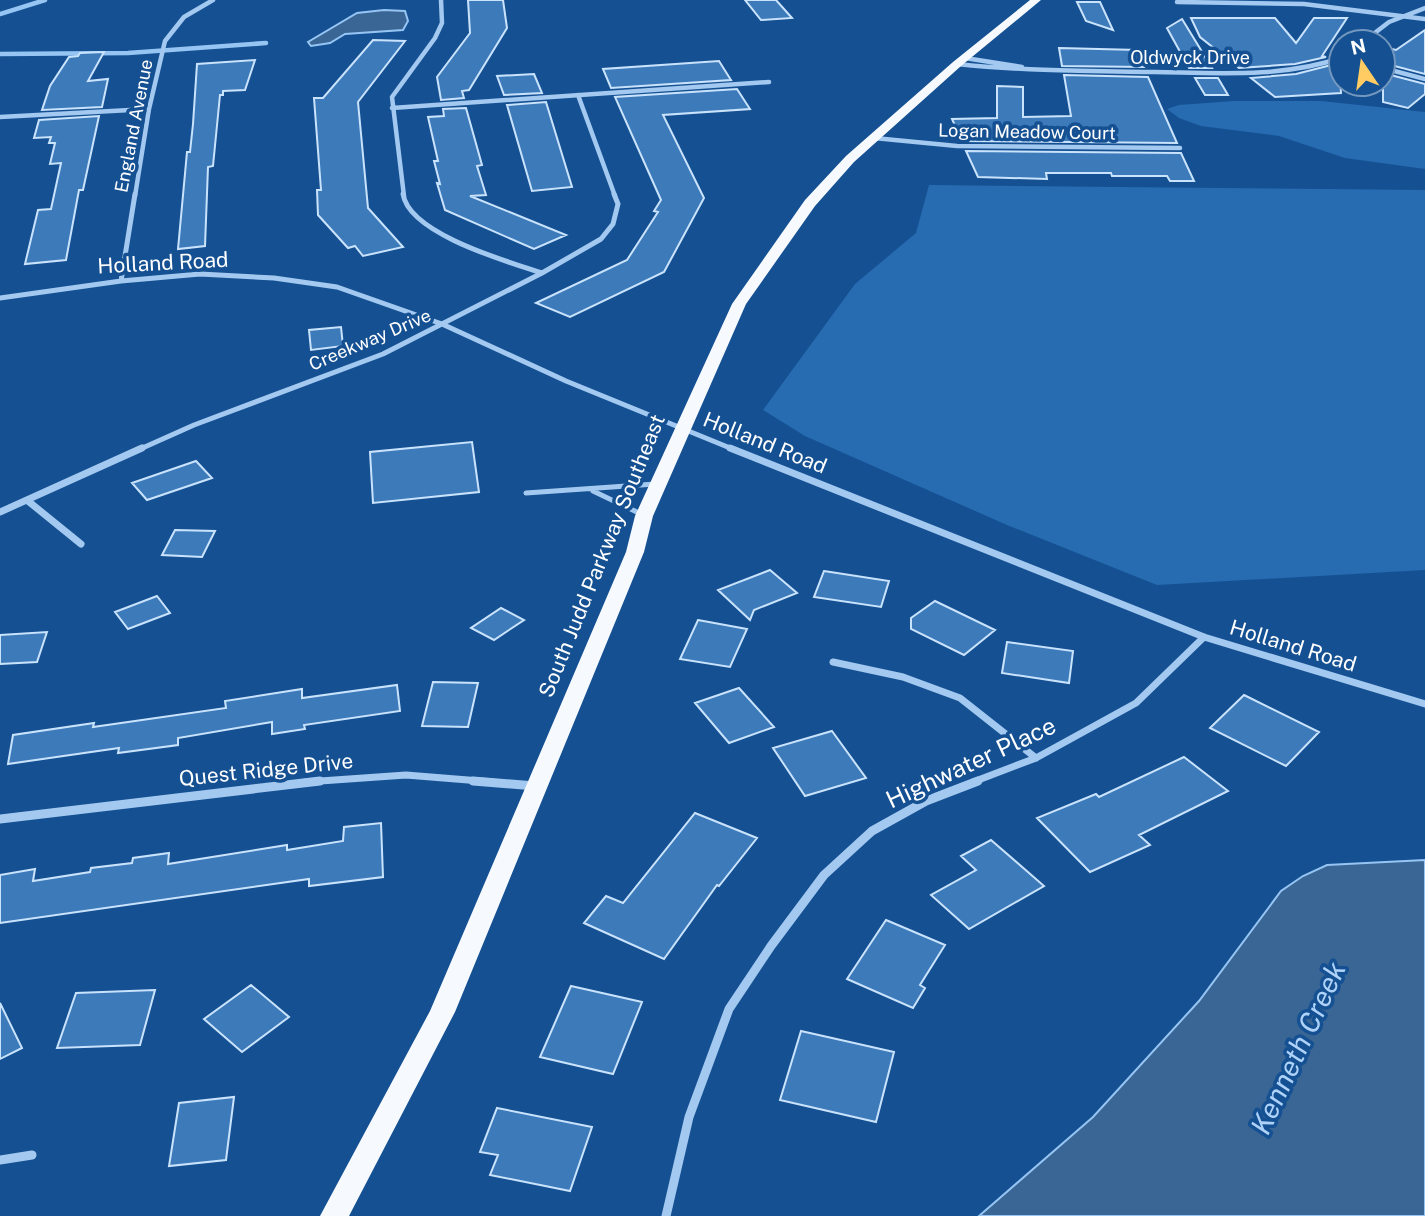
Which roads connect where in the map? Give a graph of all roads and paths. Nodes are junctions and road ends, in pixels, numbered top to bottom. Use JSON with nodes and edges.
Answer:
{"nodes":[{"id":1,"x":213,"y":0,"type":"edge"},
{"id":2,"x":441,"y":0,"type":"edge"},
{"id":3,"x":1036,"y":0,"type":"edge"},
{"id":4,"x":1177,"y":2,"type":"dead end"},
{"id":5,"x":1425,"y":8,"type":"edge"},
{"id":6,"x":1404,"y":15,"type":"junction"},
{"id":7,"x":1425,"y":19,"type":"edge"},
{"id":8,"x":1381,"y":28,"type":"edge"},
{"id":9,"x":961,"y":61,"type":"junction"},
{"id":10,"x":1327,"y":63,"type":"edge"},
{"id":11,"x":1036,"y":69,"type":"junction"},
{"id":12,"x":1397,"y":72,"type":"edge"},
{"id":13,"x":1425,"y":79,"type":"edge"},
{"id":14,"x":769,"y":82,"type":"dead end"},
{"id":15,"x":578,"y":95,"type":"junction"},
{"id":16,"x":392,"y":108,"type":"junction"},
{"id":17,"x":149,"y":109,"type":"junction"},
{"id":18,"x":0,"y":117,"type":"edge"},
{"id":19,"x":874,"y":138,"type":"junction"},
{"id":20,"x":1180,"y":148,"type":"dead end"},
{"id":21,"x":542,"y":273,"type":"junction"},
{"id":22,"x":121,"y":281,"type":"junction"},
{"id":23,"x":0,"y":298,"type":"edge"},
{"id":24,"x":442,"y":324,"type":"junction"},
{"id":25,"x":682,"y":429,"type":"junction"},
{"id":26,"x":659,"y":483,"type":"junction"},
{"id":27,"x":590,"y":489,"type":"junction"},
{"id":28,"x":526,"y":493,"type":"dead end"},
{"id":29,"x":28,"y":501,"type":"junction"},
{"id":30,"x":0,"y":512,"type":"edge"},
{"id":31,"x":644,"y":516,"type":"junction"},
{"id":32,"x":81,"y":544,"type":"dead end"},
{"id":33,"x":1204,"y":637,"type":"junction"},
{"id":34,"x":833,"y":662,"type":"dead end"},
{"id":35,"x":1425,"y":704,"type":"edge"},
{"id":36,"x":1036,"y":758,"type":"junction"},
{"id":37,"x":536,"y":786,"type":"junction"},
{"id":38,"x":0,"y":819,"type":"edge"},
{"id":39,"x":32,"y":1155,"type":"dead end"},
{"id":40,"x":0,"y":1160,"type":"edge"},
{"id":41,"x":334,"y":1216,"type":"edge"},
{"id":42,"x":666,"y":1216,"type":"edge"}],
"edges":[{"from":1,"to":17,"type":"street","name":"England Avenue"},
{"from":2,"to":16,"type":"street"},
{"from":3,"to":9,"type":"highway","name":"South Judd Parkway Southeast"},
{"from":4,"to":6,"type":"street"},
{"from":5,"to":6,"type":"street"},
{"from":6,"to":7,"type":"street"},
{"from":6,"to":8,"type":"street"},
{"from":9,"to":11,"type":"street","name":"Oldwyck Drive"},
{"from":9,"to":11,"type":"street","name":"Oldwyck Drive"},
{"from":9,"to":19,"type":"highway","name":"South Judd Parkway Southeast"},
{"from":10,"to":11,"type":"street","name":"Oldwyck Drive"},
{"from":12,"to":13,"type":"street"},
{"from":14,"to":15,"type":"street"},
{"from":15,"to":16,"type":"street"},
{"from":15,"to":21,"type":"street","name":"Creekway Drive"},
{"from":16,"to":21,"type":"street"},
{"from":17,"to":18,"type":"street"},
{"from":17,"to":22,"type":"street","name":"England Avenue"},
{"from":19,"to":20,"type":"street","name":"Logan Meadow Court"},
{"from":19,"to":25,"type":"highway","name":"South Judd Parkway Southeast"},
{"from":21,"to":24,"type":"street","name":"Creekway Drive"},
{"from":22,"to":23,"type":"street","name":"Holland Road"},
{"from":22,"to":24,"type":"street","name":"Holland Road"},
{"from":24,"to":25,"type":"street","name":"Holland Road"},
{"from":24,"to":29,"type":"street","name":"Creekway Drive"},
{"from":25,"to":26,"type":"highway","name":"South Judd Parkway Southeast"},
{"from":25,"to":33,"type":"street","name":"Holland Road"},
{"from":26,"to":27,"type":"lane"},
{"from":26,"to":31,"type":"highway","name":"South Judd Parkway Southeast"},
{"from":27,"to":28,"type":"lane"},
{"from":27,"to":31,"type":"lane"},
{"from":29,"to":30,"type":"street","name":"Creekway Drive"},
{"from":29,"to":32,"type":"street"},
{"from":31,"to":37,"type":"highway","name":"South Judd Parkway Southeast"},
{"from":33,"to":35,"type":"street","name":"Holland Road"},
{"from":33,"to":36,"type":"street","name":"Highwater Place"},
{"from":34,"to":36,"type":"street"},
{"from":36,"to":42,"type":"street","name":"Highwater Place"},
{"from":37,"to":38,"type":"street","name":"Quest Ridge Drive"},
{"from":37,"to":41,"type":"highway","name":"South Judd Parkway Southeast"},
{"from":39,"to":40,"type":"street"}]}
